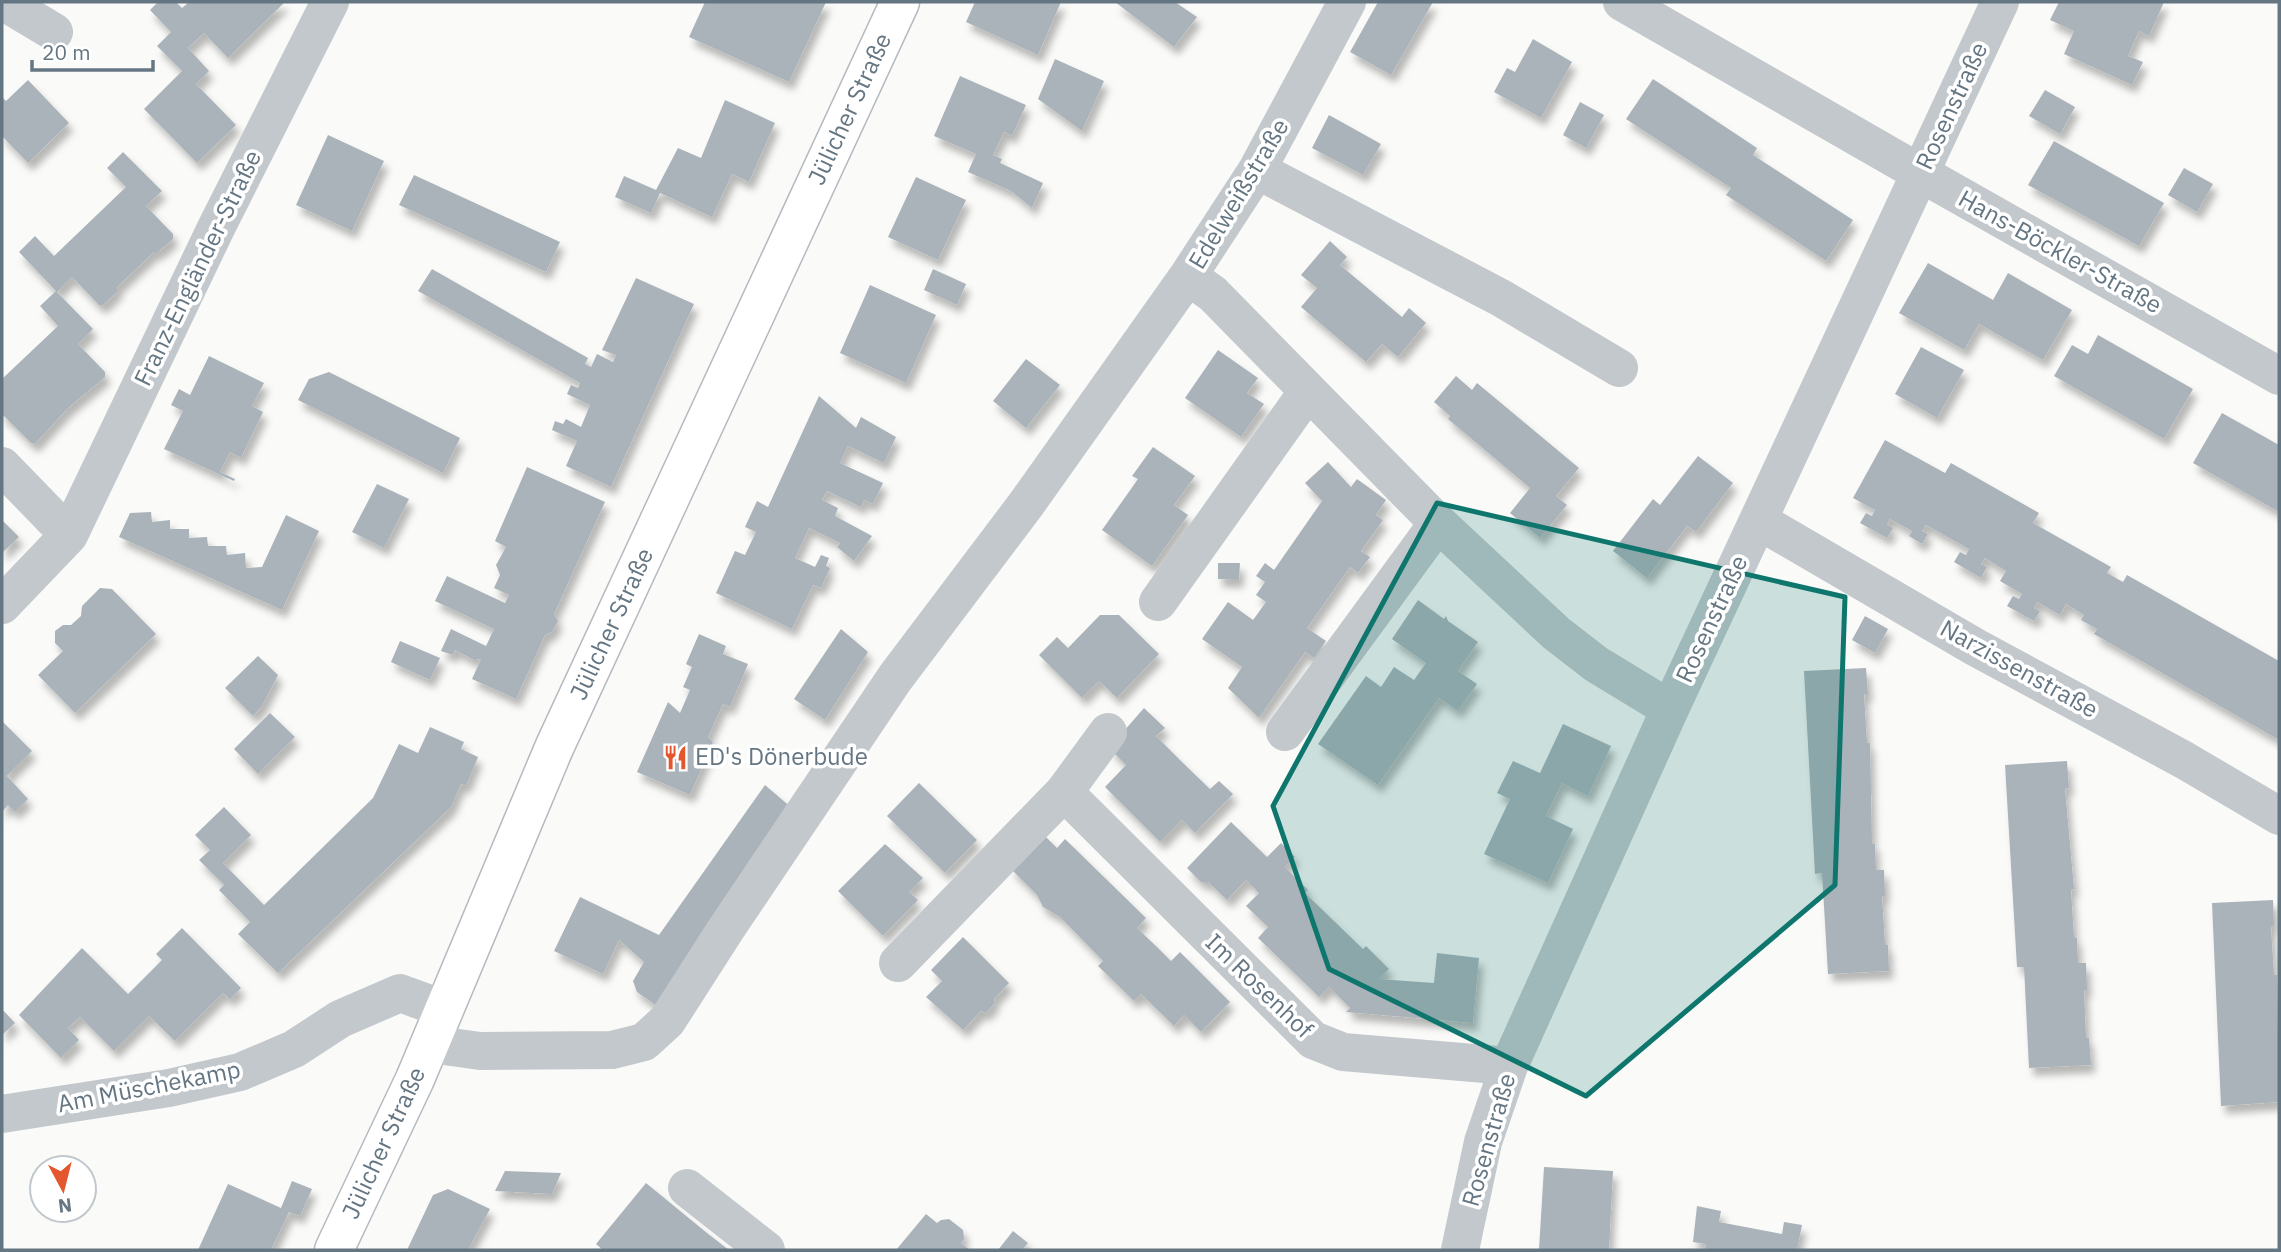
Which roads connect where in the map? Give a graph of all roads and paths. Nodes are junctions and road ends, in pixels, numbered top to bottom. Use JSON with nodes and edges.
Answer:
{"nodes":[{"id":1,"x":4,"y":2,"type":"edge"},
{"id":2,"x":330,"y":2,"type":"edge"},
{"id":3,"x":900,"y":2,"type":"edge"},
{"id":4,"x":1347,"y":2,"type":"edge"},
{"id":5,"x":1622,"y":2,"type":"edge"},
{"id":6,"x":2000,"y":2,"type":"edge"},
{"id":7,"x":54,"y":32,"type":"dead end"},
{"id":8,"x":1257,"y":170,"type":"junction"},
{"id":9,"x":1920,"y":173,"type":"junction"},
{"id":10,"x":1188,"y":276,"type":"junction"},
{"id":11,"x":1619,"y":368,"type":"dead end"},
{"id":12,"x":2279,"y":376,"type":"edge"},
{"id":13,"x":1308,"y":391,"type":"junction"},
{"id":14,"x":2,"y":466,"type":"edge"},
{"id":15,"x":1759,"y":521,"type":"junction"},
{"id":16,"x":1438,"y":523,"type":"junction"},
{"id":17,"x":69,"y":535,"type":"junction"},
{"id":18,"x":1158,"y":602,"type":"dead end"},
{"id":19,"x":2,"y":605,"type":"edge"},
{"id":20,"x":1670,"y":709,"type":"junction"},
{"id":21,"x":1108,"y":732,"type":"dead end"},
{"id":22,"x":1285,"y":732,"type":"dead end"},
{"id":23,"x":1064,"y":792,"type":"junction"},
{"id":24,"x":2279,"y":816,"type":"edge"},
{"id":25,"x":898,"y":963,"type":"dead end"},
{"id":26,"x":444,"y":1009,"type":"junction"},
{"id":27,"x":430,"y":1044,"type":"junction"},
{"id":28,"x":1509,"y":1066,"type":"junction"},
{"id":29,"x":2,"y":1114,"type":"edge"},
{"id":30,"x":687,"y":1188,"type":"dead end"},
{"id":31,"x":334,"y":1250,"type":"edge"},
{"id":32,"x":766,"y":1250,"type":"edge"},
{"id":33,"x":1460,"y":1250,"type":"edge"}],
"edges":[{"from":1,"to":7,"type":"street"},
{"from":2,"to":17,"type":"street","name":"Franz-Engländer-Straße"},
{"from":3,"to":26,"type":"main road","name":"Jülicher Straße"},
{"from":4,"to":8,"type":"street","name":"Edelweißstraße"},
{"from":5,"to":9,"type":"street","name":"Hans-Böckler-Straße"},
{"from":6,"to":9,"type":"street","name":"Rosenstraße"},
{"from":8,"to":10,"type":"street","name":"Edelweißstraße"},
{"from":8,"to":11,"type":"street"},
{"from":9,"to":12,"type":"street","name":"Hans-Böckler-Straße"},
{"from":9,"to":15,"type":"street","name":"Rosenstraße"},
{"from":10,"to":13,"type":"street","name":"Edelweißstraße"},
{"from":10,"to":27,"type":"street"},
{"from":13,"to":16,"type":"street","name":"Edelweißstraße"},
{"from":13,"to":18,"type":"street"},
{"from":14,"to":17,"type":"street"},
{"from":15,"to":20,"type":"street","name":"Rosenstraße"},
{"from":15,"to":24,"type":"street","name":"Narzissenstraße"},
{"from":16,"to":20,"type":"street","name":"Edelweißstraße"},
{"from":16,"to":22,"type":"street"},
{"from":17,"to":19,"type":"street","name":"Franz-Engländer-Straße"},
{"from":20,"to":28,"type":"street","name":"Rosenstraße"},
{"from":21,"to":23,"type":"street"},
{"from":23,"to":25,"type":"street"},
{"from":23,"to":28,"type":"street","name":"Im Rosenhof"},
{"from":26,"to":27,"type":"main road","name":"Jülicher Straße"},
{"from":26,"to":29,"type":"street","name":"Am Müschekamp"},
{"from":27,"to":31,"type":"main road","name":"Jülicher Straße"},
{"from":28,"to":33,"type":"street","name":"Rosenstraße"},
{"from":30,"to":32,"type":"street"}]}
